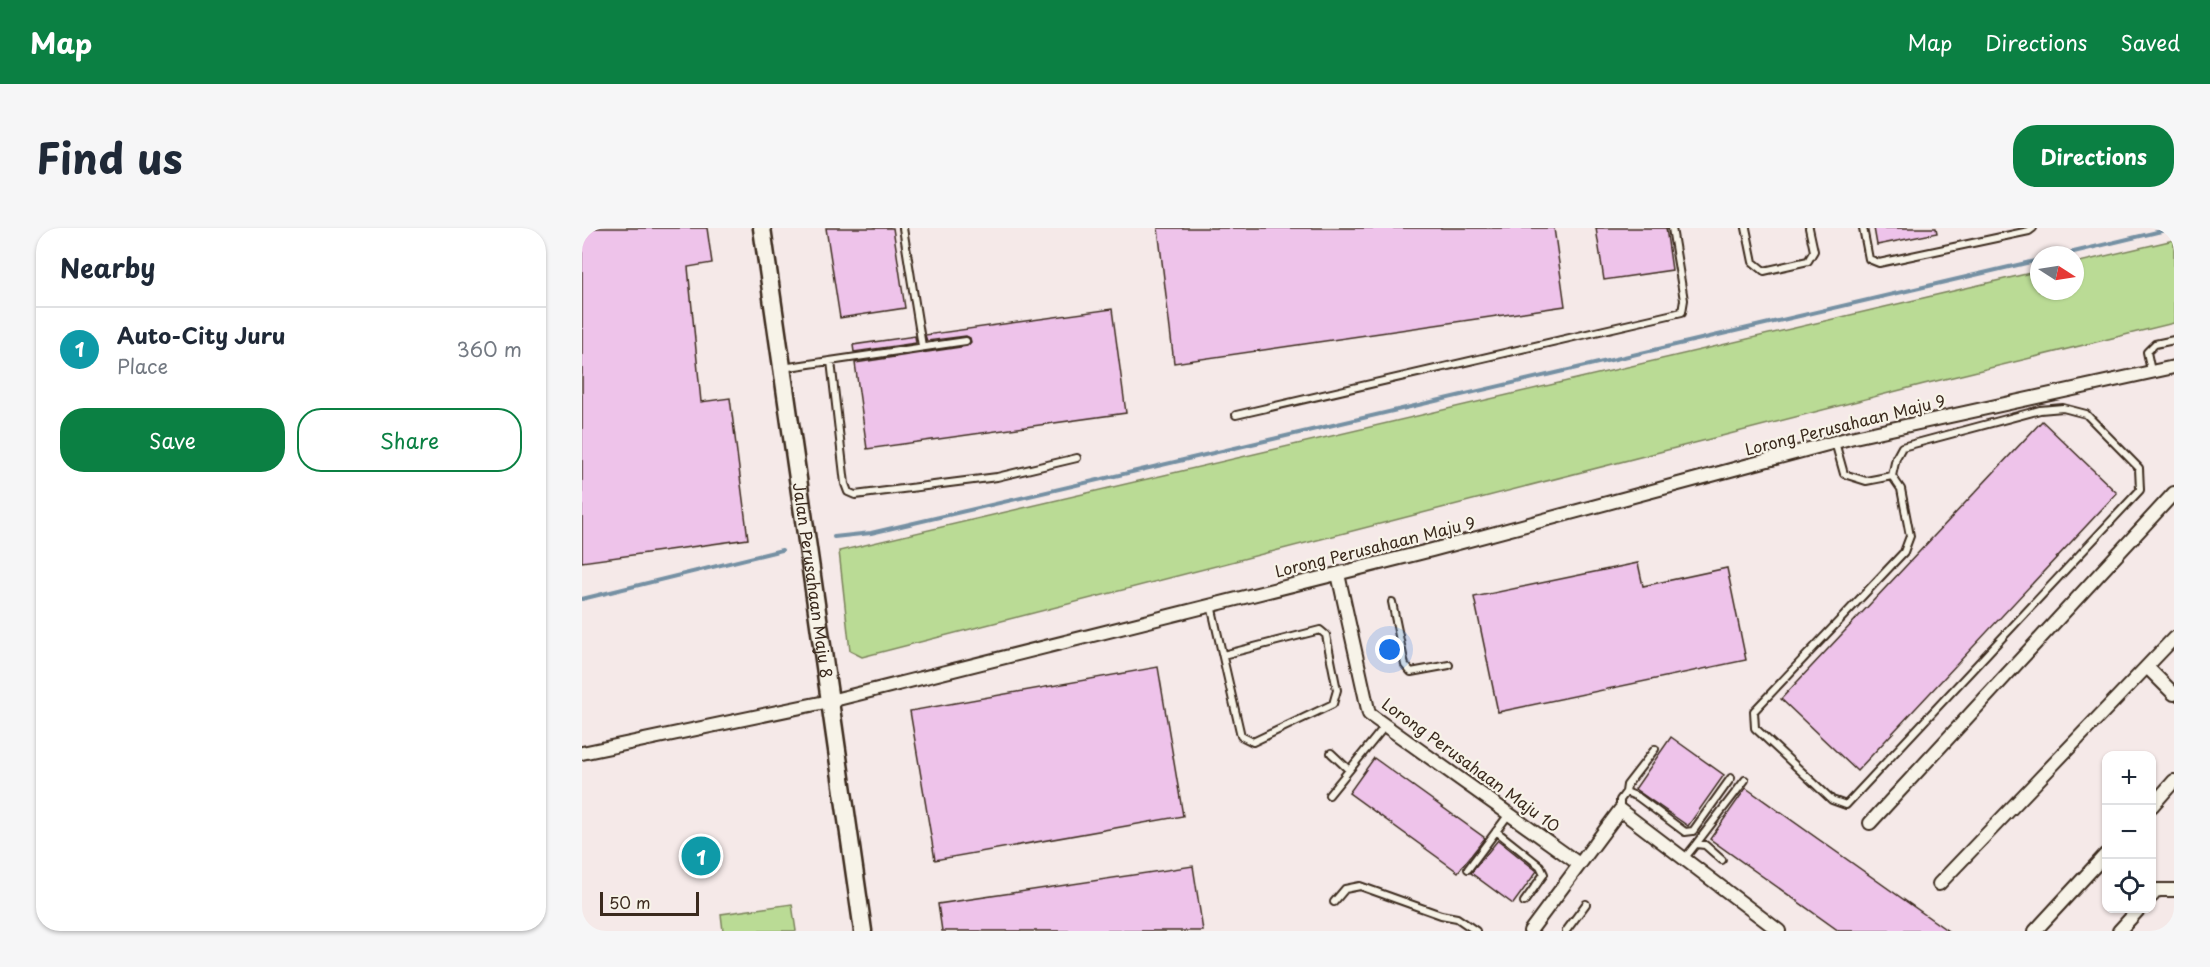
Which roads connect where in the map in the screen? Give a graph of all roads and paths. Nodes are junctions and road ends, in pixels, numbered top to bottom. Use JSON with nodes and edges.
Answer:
{"nodes":[{"id":1,"x":762,"y":228,"type":"edge"},
{"id":2,"x":903,"y":228,"type":"edge"},
{"id":3,"x":1672,"y":228,"type":"edge"},
{"id":4,"x":1746,"y":228,"type":"edge"},
{"id":5,"x":1809,"y":228,"type":"edge"},
{"id":6,"x":1863,"y":228,"type":"edge"},
{"id":7,"x":2033,"y":228,"type":"edge"},
{"id":8,"x":2174,"y":340,"type":"edge"},
{"id":9,"x":966,"y":341,"type":"dead end"},
{"id":10,"x":921,"y":346,"type":"junction"},
{"id":11,"x":831,"y":361,"type":"junction"},
{"id":12,"x":2174,"y":367,"type":"edge"},
{"id":13,"x":782,"y":369,"type":"junction"},
{"id":14,"x":2151,"y":371,"type":"junction"},
{"id":15,"x":1236,"y":415,"type":"dead end"},
{"id":16,"x":1835,"y":442,"type":"junction"},
{"id":17,"x":1077,"y":458,"type":"dead end"},
{"id":18,"x":1892,"y":476,"type":"junction"},
{"id":19,"x":2174,"y":493,"type":"edge"},
{"id":20,"x":1338,"y":574,"type":"junction"},
{"id":21,"x":1392,"y":602,"type":"dead end"},
{"id":22,"x":1211,"y":606,"type":"junction"},
{"id":23,"x":2174,"y":638,"type":"edge"},
{"id":24,"x":1223,"y":655,"type":"junction"},
{"id":25,"x":1449,"y":665,"type":"dead end"},
{"id":26,"x":2147,"y":667,"type":"junction"},
{"id":27,"x":2174,"y":694,"type":"edge"},
{"id":28,"x":830,"y":701,"type":"junction"},
{"id":29,"x":1385,"y":725,"type":"junction"},
{"id":30,"x":1655,"y":749,"type":"dead end"},
{"id":31,"x":582,"y":753,"type":"edge"},
{"id":32,"x":1331,"y":753,"type":"dead end"},
{"id":33,"x":1349,"y":770,"type":"junction"},
{"id":34,"x":1731,"y":778,"type":"dead end"},
{"id":35,"x":1745,"y":780,"type":"dead end"},
{"id":36,"x":2174,"y":781,"type":"edge"},
{"id":37,"x":1626,"y":792,"type":"junction"},
{"id":38,"x":1329,"y":795,"type":"dead end"},
{"id":39,"x":2152,"y":805,"type":"edge"},
{"id":40,"x":1620,"y":810,"type":"junction"},
{"id":41,"x":1509,"y":814,"type":"junction"},
{"id":42,"x":1870,"y":823,"type":"dead end"},
{"id":43,"x":1496,"y":831,"type":"junction"},
{"id":44,"x":1696,"y":844,"type":"junction"},
{"id":45,"x":2102,"y":858,"type":"edge"},
{"id":46,"x":1684,"y":859,"type":"junction"},
{"id":47,"x":1722,"y":860,"type":"dead end"},
{"id":48,"x":1579,"y":864,"type":"junction"},
{"id":49,"x":1468,"y":869,"type":"dead end"},
{"id":50,"x":1939,"y":884,"type":"dead end"},
{"id":51,"x":2174,"y":890,"type":"edge"},
{"id":52,"x":2156,"y":891,"type":"edge"},
{"id":53,"x":1334,"y":902,"type":"dead end"},
{"id":54,"x":1524,"y":902,"type":"dead end"},
{"id":55,"x":1586,"y":904,"type":"dead end"},
{"id":56,"x":2136,"y":913,"type":"edge"},
{"id":57,"x":1773,"y":929,"type":"edge"},
{"id":58,"x":863,"y":931,"type":"edge"},
{"id":59,"x":1476,"y":931,"type":"edge"},
{"id":60,"x":1530,"y":931,"type":"edge"},
{"id":61,"x":1566,"y":931,"type":"edge"},
{"id":62,"x":2035,"y":931,"type":"edge"},
{"id":63,"x":2119,"y":931,"type":"edge"}],
"edges":[{"from":1,"to":13,"type":"street","name":"Jalan Perusahaan Maju 8"},
{"from":2,"to":10,"type":"lane"},
{"from":3,"to":15,"type":"lane"},
{"from":4,"to":5,"type":"lane"},
{"from":6,"to":7,"type":"lane"},
{"from":8,"to":14,"type":"lane"},
{"from":9,"to":10,"type":"lane"},
{"from":10,"to":11,"type":"lane"},
{"from":11,"to":13,"type":"lane"},
{"from":11,"to":17,"type":"lane"},
{"from":12,"to":14,"type":"street","name":"Lorong Perusahaan Maju 9"},
{"from":13,"to":28,"type":"street","name":"Jalan Perusahaan Maju 8"},
{"from":14,"to":16,"type":"street","name":"Lorong Perusahaan Maju 9"},
{"from":16,"to":18,"type":"lane"},
{"from":16,"to":20,"type":"street","name":"Lorong Perusahaan Maju 9"},
{"from":18,"to":18,"type":"lane"},
{"from":19,"to":42,"type":"street"},
{"from":20,"to":22,"type":"street","name":"Lorong Perusahaan Maju 9"},
{"from":20,"to":29,"type":"street","name":"Lorong Perusahaan Maju 10"},
{"from":21,"to":25,"type":"lane"},
{"from":22,"to":24,"type":"lane"},
{"from":22,"to":28,"type":"street","name":"Lorong Perusahaan Maju 9"},
{"from":23,"to":26,"type":"street"},
{"from":24,"to":24,"type":"lane"},
{"from":26,"to":27,"type":"street"},
{"from":26,"to":50,"type":"street"},
{"from":28,"to":31,"type":"street","name":"Lorong Perusahaan Maju 9"},
{"from":28,"to":58,"type":"street","name":"Jalan Perusahaan Maju 8"},
{"from":29,"to":33,"type":"lane"},
{"from":29,"to":41,"type":"street","name":"Lorong Perusahaan Maju 10"},
{"from":30,"to":37,"type":"lane"},
{"from":32,"to":33,"type":"lane"},
{"from":33,"to":38,"type":"lane"},
{"from":34,"to":37,"type":"lane"},
{"from":35,"to":44,"type":"lane"},
{"from":36,"to":39,"type":"street"},
{"from":37,"to":40,"type":"lane"},
{"from":40,"to":46,"type":"street"},
{"from":40,"to":48,"type":"street"},
{"from":41,"to":43,"type":"lane"},
{"from":41,"to":48,"type":"street","name":"Lorong Perusahaan Maju 10"},
{"from":43,"to":49,"type":"lane"},
{"from":43,"to":54,"type":"lane"},
{"from":44,"to":46,"type":"lane"},
{"from":44,"to":47,"type":"lane"},
{"from":45,"to":62,"type":"street"},
{"from":46,"to":57,"type":"street"},
{"from":48,"to":60,"type":"street"},
{"from":51,"to":52,"type":"street"},
{"from":53,"to":59,"type":"lane"},
{"from":55,"to":61,"type":"lane"},
{"from":56,"to":63,"type":"street"}]}
